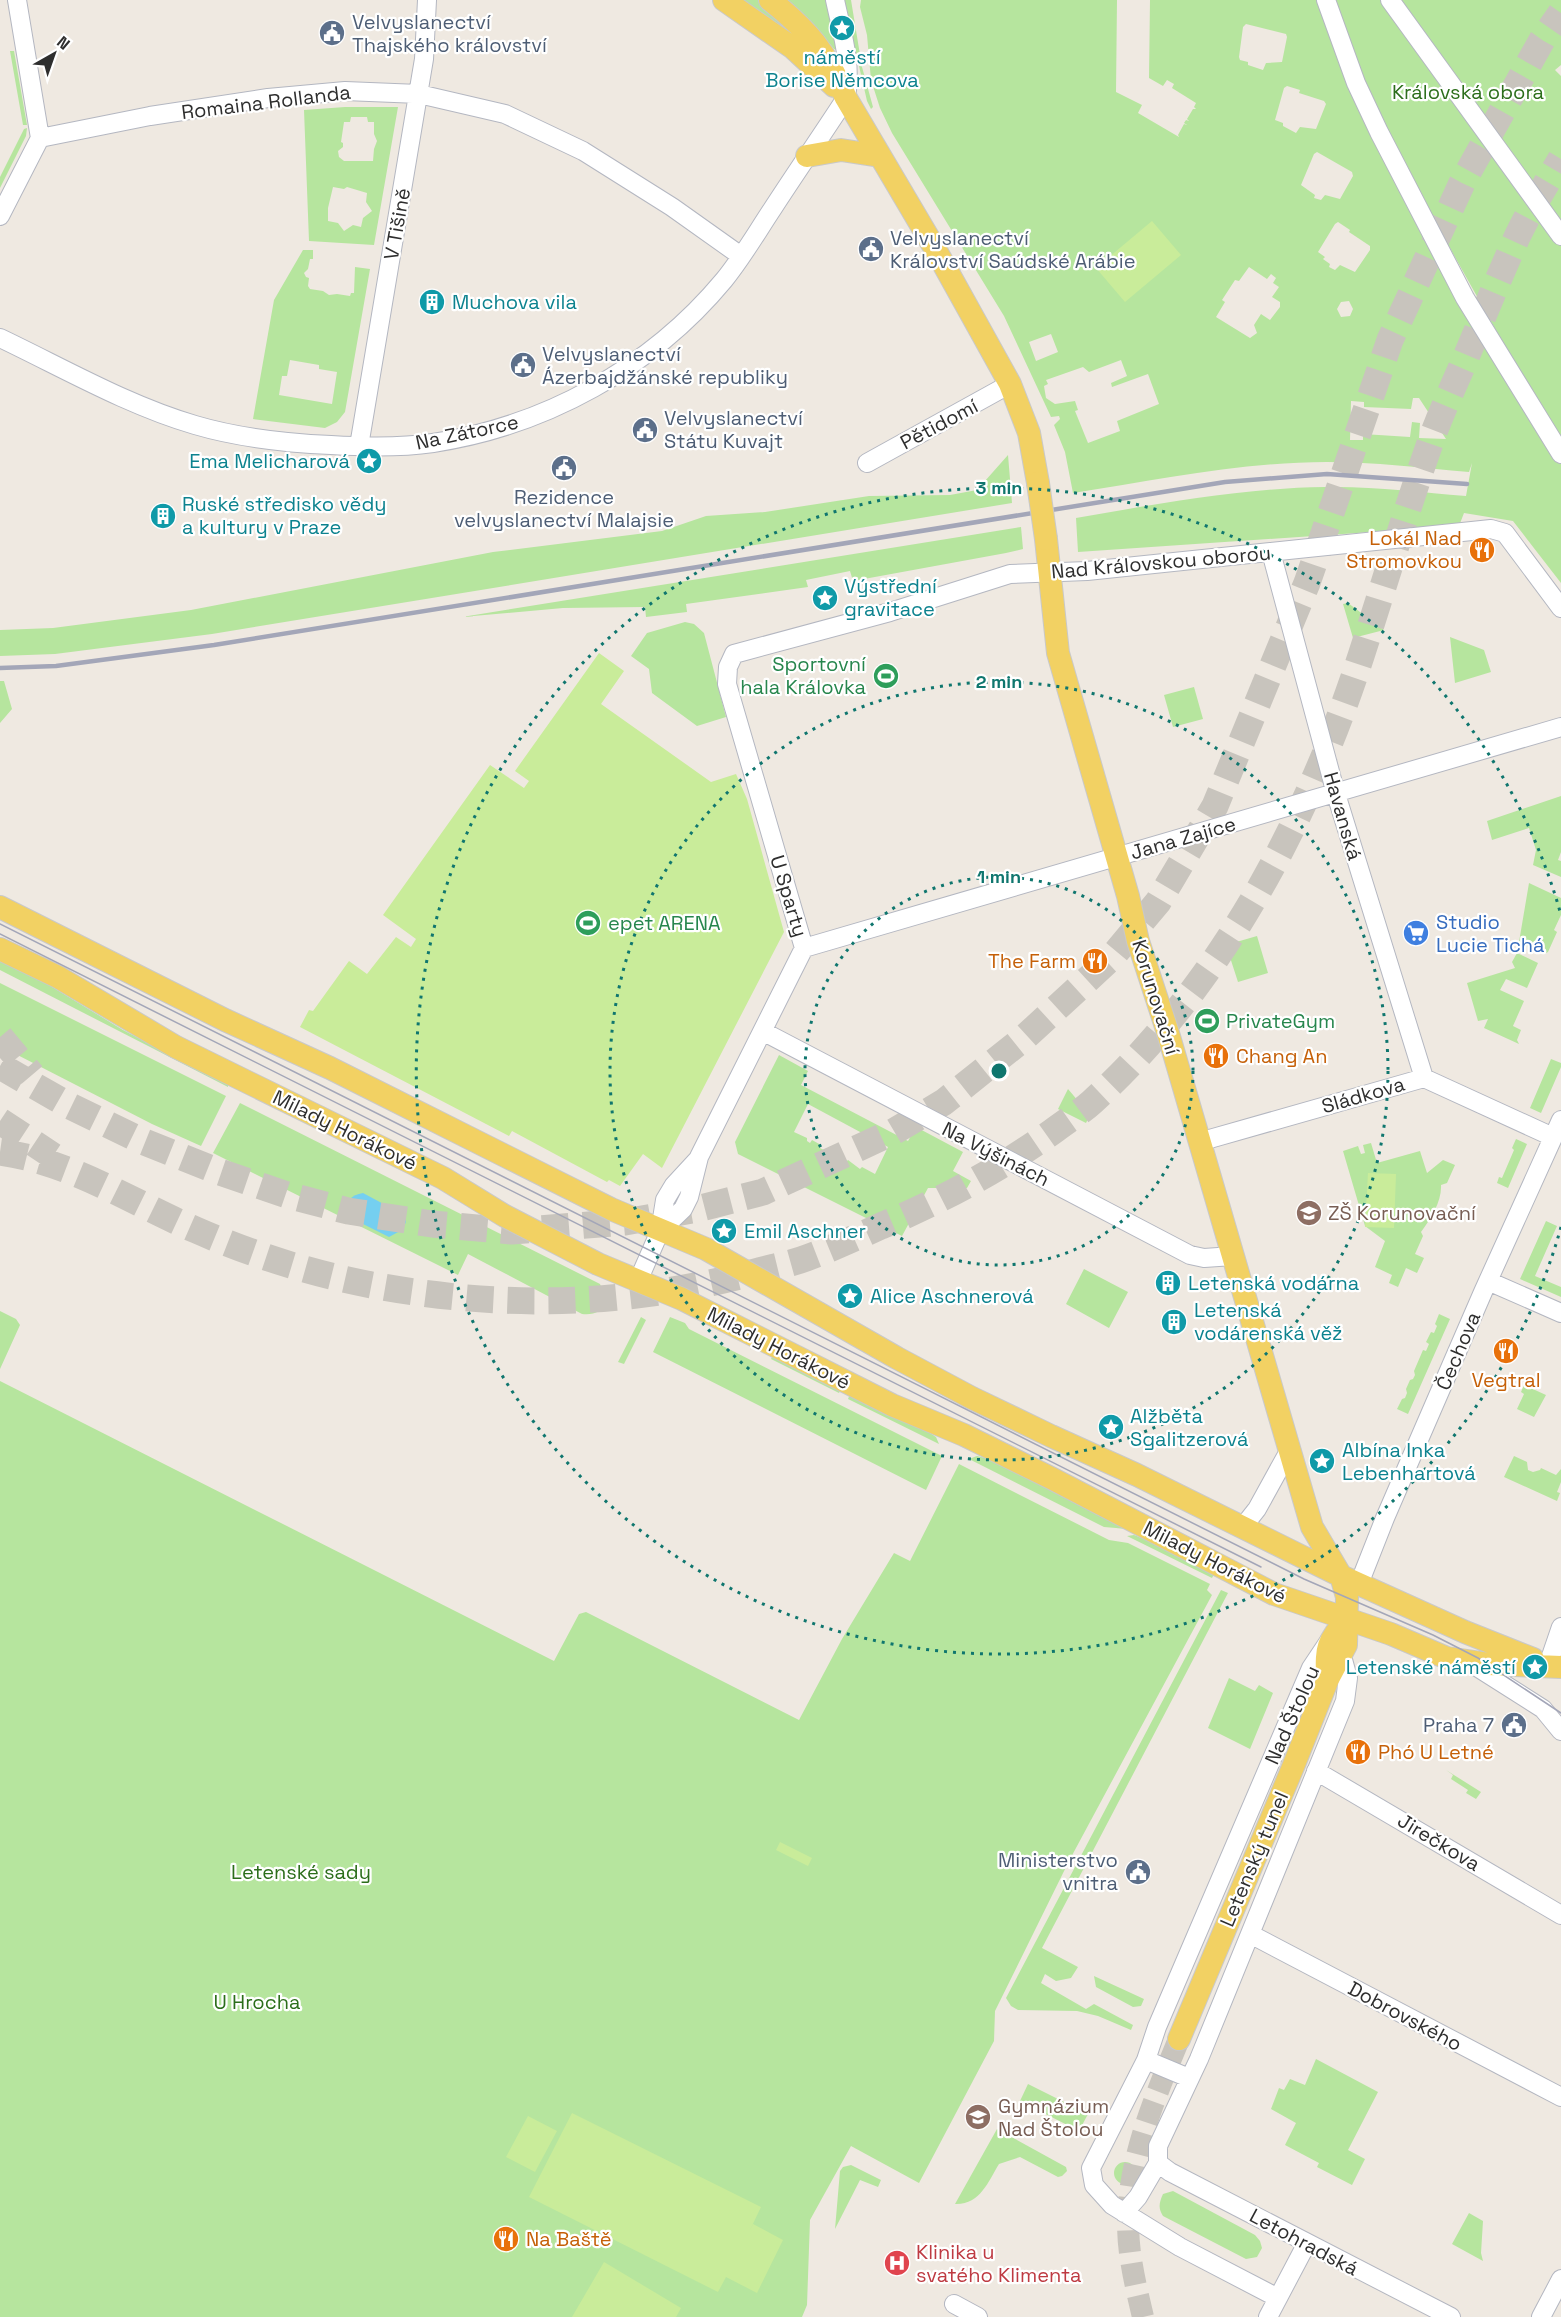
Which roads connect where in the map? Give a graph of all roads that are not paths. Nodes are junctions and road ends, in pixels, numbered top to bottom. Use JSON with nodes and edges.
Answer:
{"nodes":[{"id":1,"x":17,"y":0,"type":"edge"},
{"id":2,"x":427,"y":0,"type":"edge"},
{"id":3,"x":724,"y":0,"type":"edge"},
{"id":4,"x":770,"y":0,"type":"edge"},
{"id":5,"x":835,"y":0,"type":"edge"},
{"id":6,"x":1326,"y":0,"type":"edge"},
{"id":7,"x":1390,"y":0,"type":"edge"},
{"id":8,"x":418,"y":94,"type":"junction"},
{"id":9,"x":846,"y":98,"type":"junction"},
{"id":10,"x":40,"y":138,"type":"junction"},
{"id":11,"x":807,"y":156,"type":"junction"},
{"id":12,"x":880,"y":156,"type":"junction"},
{"id":13,"x":0,"y":216,"type":"edge"},
{"id":14,"x":1561,"y":236,"type":"edge"},
{"id":15,"x":741,"y":256,"type":"junction"},
{"id":16,"x":0,"y":338,"type":"edge"},
{"id":17,"x":1010,"y":384,"type":"junction"},
{"id":18,"x":359,"y":446,"type":"junction"},
{"id":19,"x":1560,"y":452,"type":"edge"},
{"id":20,"x":867,"y":463,"type":"dead end"},
{"id":21,"x":1271,"y":552,"type":"junction"},
{"id":22,"x":1049,"y":574,"type":"junction"},
{"id":23,"x":1561,"y":608,"type":"edge"},
{"id":24,"x":734,"y":654,"type":"joint"},
{"id":25,"x":1561,"y":727,"type":"edge"},
{"id":26,"x":1336,"y":794,"type":"junction"},
{"id":27,"x":1117,"y":857,"type":"junction"},
{"id":28,"x":0,"y":907,"type":"edge"},
{"id":29,"x":804,"y":948,"type":"junction"},
{"id":30,"x":0,"y":949,"type":"edge"},
{"id":31,"x":764,"y":1032,"type":"junction"},
{"id":32,"x":1424,"y":1078,"type":"junction"},
{"id":33,"x":1561,"y":1120,"type":"edge"},
{"id":34,"x":1553,"y":1137,"type":"junction"},
{"id":35,"x":1199,"y":1143,"type":"junction"},
{"id":36,"x":660,"y":1231,"type":"junction"},
{"id":37,"x":1233,"y":1256,"type":"junction"},
{"id":38,"x":638,"y":1281,"type":"junction"},
{"id":39,"x":1488,"y":1281,"type":"junction"},
{"id":40,"x":1561,"y":1313,"type":"edge"},
{"id":41,"x":1288,"y":1451,"type":"junction"},
{"id":42,"x":1242,"y":1528,"type":"junction"},
{"id":43,"x":1350,"y":1580,"type":"junction"},
{"id":44,"x":1347,"y":1619,"type":"junction"},
{"id":45,"x":1561,"y":1627,"type":"edge"},
{"id":46,"x":1336,"y":1647,"type":"junction"},
{"id":47,"x":1467,"y":1661,"type":"junction"},
{"id":48,"x":1554,"y":1666,"type":"edge"},
{"id":49,"x":1561,"y":1731,"type":"edge"},
{"id":50,"x":1316,"y":1771,"type":"junction"},
{"id":51,"x":1561,"y":1915,"type":"edge"},
{"id":52,"x":1250,"y":1934,"type":"junction"},
{"id":53,"x":1179,"y":2039,"type":"tunnel mouth"},
{"id":54,"x":1146,"y":2060,"type":"junction"},
{"id":55,"x":1189,"y":2078,"type":"junction"},
{"id":56,"x":1561,"y":2097,"type":"edge"},
{"id":57,"x":1158,"y":2163,"type":"junction"},
{"id":58,"x":1124,"y":2212,"type":"junction"},
{"id":59,"x":1307,"y":2243,"type":"junction"},
{"id":60,"x":1561,"y":2279,"type":"edge"},
{"id":61,"x":1278,"y":2298,"type":"junction"},
{"id":62,"x":954,"y":2304,"type":"dead end"},
{"id":63,"x":978,"y":2317,"type":"edge"},
{"id":64,"x":1268,"y":2317,"type":"edge"},
{"id":65,"x":1451,"y":2317,"type":"edge"},
{"id":66,"x":1541,"y":2317,"type":"edge"}],
"edges":[{"from":1,"to":10,"type":"street"},
{"from":2,"to":8,"type":"street","name":"V Tišině"},
{"from":3,"to":9,"type":"main road"},
{"from":4,"to":9,"type":"main road"},
{"from":5,"to":9,"type":"street"},
{"from":6,"to":19,"type":"street"},
{"from":7,"to":14,"type":"street"},
{"from":8,"to":10,"type":"street","name":"Romaina Rollanda"},
{"from":8,"to":15,"type":"street","name":"Romaina Rollanda"},
{"from":8,"to":18,"type":"street","name":"V Tišině"},
{"from":9,"to":11,"type":"street","name":"Na Zátorce"},
{"from":9,"to":12,"type":"main road","name":"Korunovační"},
{"from":10,"to":13,"type":"street"},
{"from":11,"to":12,"type":"main road"},
{"from":11,"to":15,"type":"street","name":"Na Zátorce"},
{"from":12,"to":17,"type":"main road","name":"Korunovační"},
{"from":15,"to":18,"type":"street","name":"Na Zátorce"},
{"from":16,"to":18,"type":"street","name":"Na Zátorce"},
{"from":17,"to":20,"type":"street","name":"Pětidomí"},
{"from":17,"to":22,"type":"main road","name":"Korunovační","bridge":true},
{"from":21,"to":22,"type":"street","name":"Nad Královskou oborou"},
{"from":21,"to":23,"type":"street","name":"Nad Královskou oborou"},
{"from":21,"to":26,"type":"street","name":"Havanská"},
{"from":22,"to":24,"type":"street","name":"Nad Královskou oborou"},
{"from":22,"to":27,"type":"main road","name":"Korunovační"},
{"from":24,"to":29,"type":"street","name":"U Sparty"},
{"from":25,"to":26,"type":"street","name":"Jana Zajíce"},
{"from":26,"to":27,"type":"street","name":"Jana Zajíce"},
{"from":26,"to":32,"type":"street","name":"Havanská"},
{"from":27,"to":29,"type":"street","name":"Jana Zajíce"},
{"from":27,"to":35,"type":"main road","name":"Korunovační"},
{"from":28,"to":36,"type":"main road"},
{"from":29,"to":31,"type":"street","name":"U Sparty"},
{"from":30,"to":38,"type":"main road","name":"Milady Horákové"},
{"from":31,"to":36,"type":"street","name":"U Sparty"},
{"from":31,"to":37,"type":"street","name":"Na Výšinách"},
{"from":32,"to":34,"type":"street","name":"Sládkova"},
{"from":32,"to":35,"type":"street","name":"Sládkova"},
{"from":33,"to":34,"type":"street","name":"Čechova"},
{"from":34,"to":39,"type":"street","name":"Čechova"},
{"from":35,"to":37,"type":"main road","name":"Korunovační"},
{"from":36,"to":38,"type":"street","name":"U Sparty"},
{"from":36,"to":42,"type":"main road"},
{"from":37,"to":41,"type":"main road","name":"Korunovační"},
{"from":38,"to":44,"type":"main road","name":"Milady Horákové"},
{"from":39,"to":40,"type":"street"},
{"from":39,"to":43,"type":"street","name":"Čechova"},
{"from":41,"to":42,"type":"street"},
{"from":41,"to":43,"type":"main road","name":"Korunovační"},
{"from":42,"to":43,"type":"main road"},
{"from":43,"to":44,"type":"main road","name":"Korunovační"},
{"from":43,"to":48,"type":"main road"},
{"from":44,"to":46,"type":"main road","name":"Letenský tunel"},
{"from":44,"to":47,"type":"main road","name":"Milady Horákové"},
{"from":45,"to":48,"type":"street"},
{"from":46,"to":50,"type":"street","name":"Nad Štolou"},
{"from":46,"to":53,"type":"main road","name":"Letenský tunel"},
{"from":46,"to":54,"type":"street","name":"Nad Štolou"},
{"from":47,"to":48,"type":"main road"},
{"from":47,"to":49,"type":"street","name":"Milady Horákové"},
{"from":50,"to":51,"type":"street","name":"Jirečkova"},
{"from":50,"to":52,"type":"street","name":"Nad Štolou"},
{"from":52,"to":55,"type":"street","name":"Nad Štolou"},
{"from":52,"to":56,"type":"street","name":"Dobrovského"},
{"from":54,"to":55,"type":"street"},
{"from":54,"to":58,"type":"street","name":"Nad Štolou"},
{"from":55,"to":57,"type":"street","name":"Nad Štolou"},
{"from":57,"to":58,"type":"street","name":"Nad Štolou"},
{"from":57,"to":59,"type":"street","name":"Letohradská"},
{"from":58,"to":61,"type":"street"},
{"from":59,"to":61,"type":"street"},
{"from":59,"to":65,"type":"street","name":"Letohradská"},
{"from":60,"to":66,"type":"street"},
{"from":61,"to":64,"type":"street"},
{"from":62,"to":63,"type":"street"}]}
